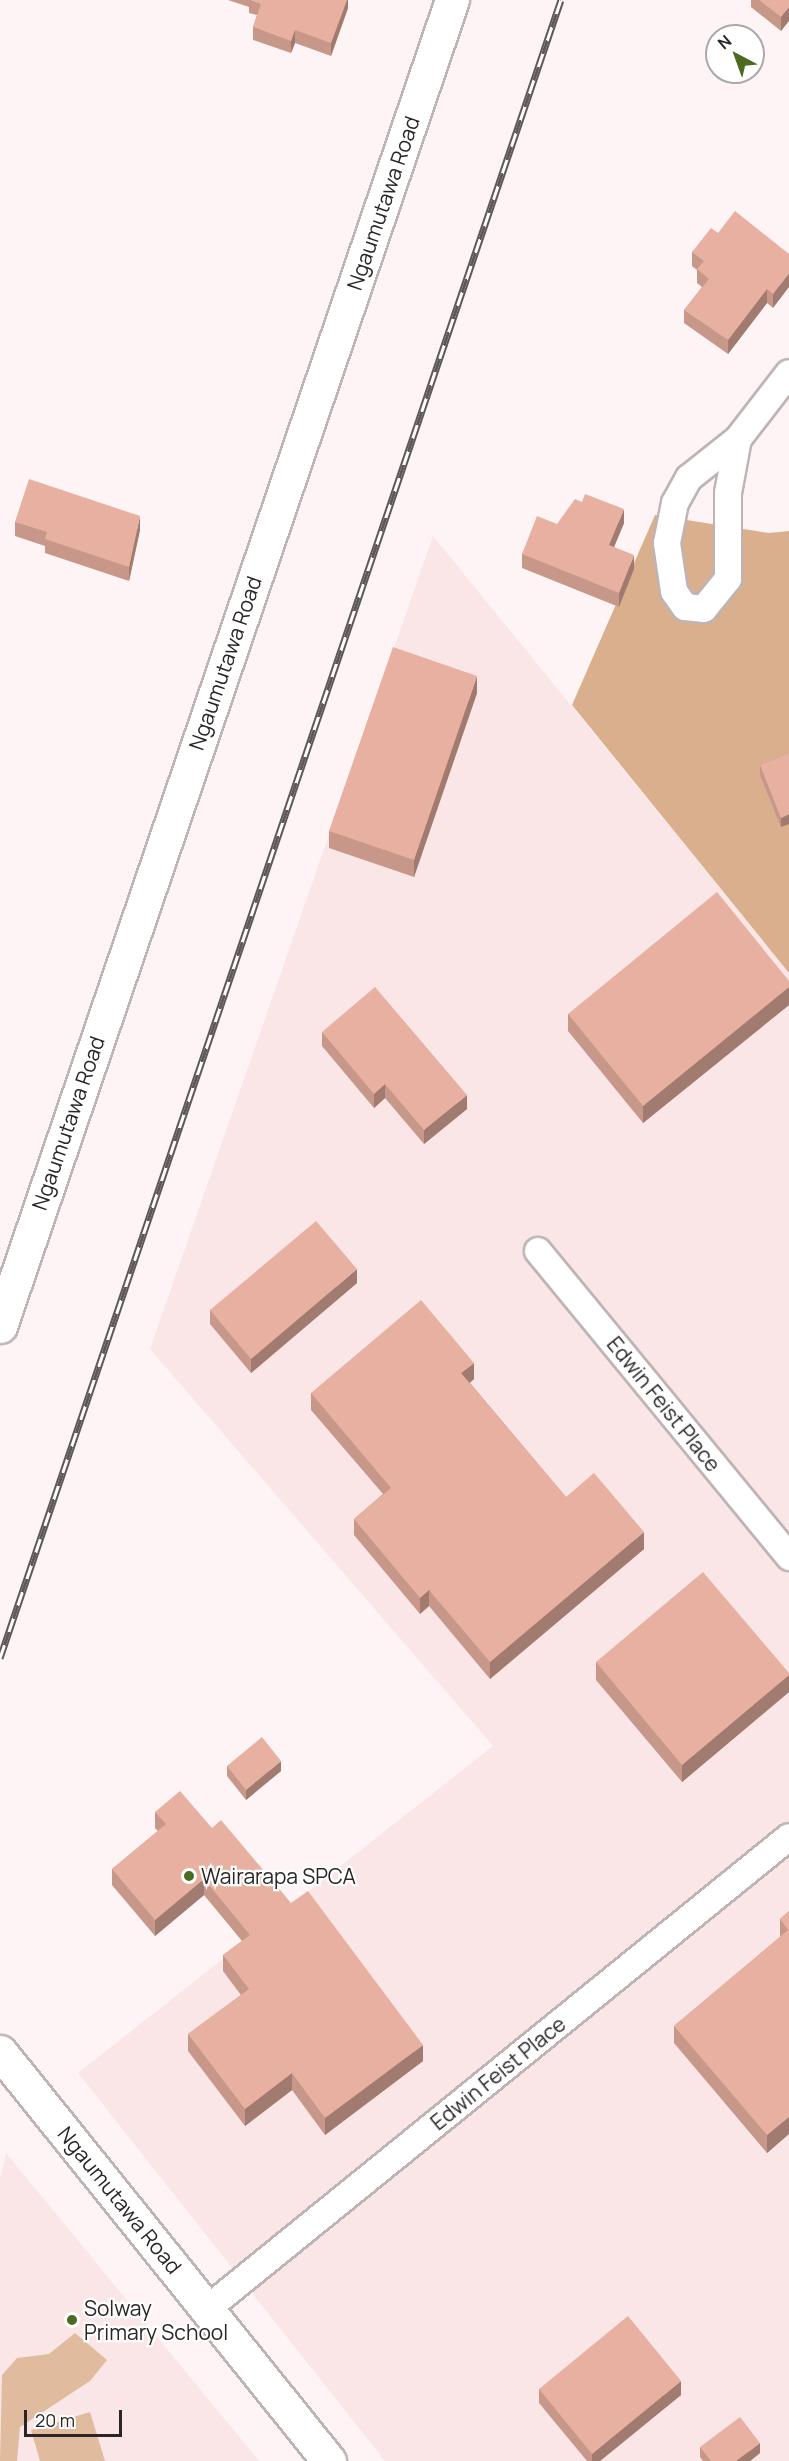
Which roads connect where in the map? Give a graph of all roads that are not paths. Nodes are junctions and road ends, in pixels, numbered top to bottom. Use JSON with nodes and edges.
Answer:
{"nodes":[{"id":1,"x":452,"y":0,"type":"edge"},
{"id":2,"x":789,"y":373,"type":"edge"},
{"id":3,"x":738,"y":439,"type":"junction"},
{"id":4,"x":538,"y":1251,"type":"dead end"},
{"id":5,"x":0,"y":1326,"type":"edge"},
{"id":6,"x":789,"y":1557,"type":"edge"},
{"id":7,"x":789,"y":1837,"type":"edge"},
{"id":8,"x":0,"y":2052,"type":"edge"},
{"id":9,"x":207,"y":2309,"type":"junction"},
{"id":10,"x":329,"y":2461,"type":"edge"}],
"edges":[{"from":1,"to":5,"type":"main road","name":"Ngaumutawa Road"},
{"from":2,"to":3,"type":"street"},
{"from":3,"to":3,"type":"street"},
{"from":4,"to":6,"type":"street","name":"Edwin Feist Place"},
{"from":7,"to":9,"type":"street","name":"Edwin Feist Place"},
{"from":8,"to":9,"type":"main road","name":"Ngaumutawa Road"},
{"from":9,"to":10,"type":"main road","name":"Ngaumutawa Road"}]}
